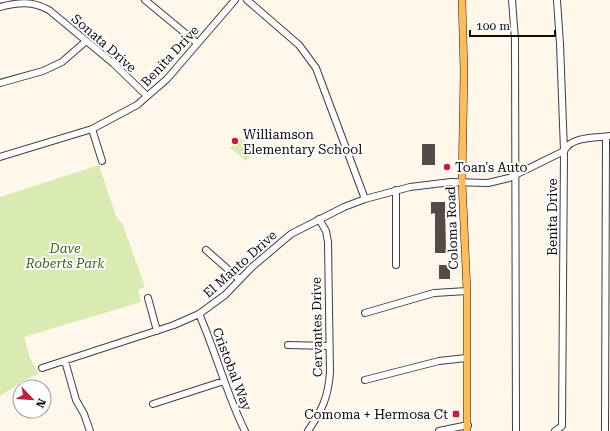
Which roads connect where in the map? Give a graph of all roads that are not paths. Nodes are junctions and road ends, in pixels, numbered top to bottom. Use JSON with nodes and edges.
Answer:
{"nodes":[{"id":1,"x":145,"y":0,"type":"edge"},
{"id":2,"x":235,"y":0,"type":"edge"},
{"id":3,"x":247,"y":0,"type":"edge"},
{"id":4,"x":462,"y":0,"type":"edge"},
{"id":5,"x":512,"y":0,"type":"edge"},
{"id":6,"x":557,"y":0,"type":"edge"},
{"id":7,"x":0,"y":7,"type":"edge"},
{"id":8,"x":86,"y":42,"type":"junction"},
{"id":9,"x":197,"y":43,"type":"junction"},
{"id":10,"x":0,"y":83,"type":"edge"},
{"id":11,"x":147,"y":96,"type":"junction"},
{"id":12,"x":92,"y":129,"type":"junction"},
{"id":13,"x":608,"y":136,"type":"edge"},
{"id":14,"x":564,"y":151,"type":"junction"},
{"id":15,"x":0,"y":157,"type":"edge"},
{"id":16,"x":102,"y":161,"type":"dead end"},
{"id":17,"x":515,"y":176,"type":"junction"},
{"id":18,"x":462,"y":182,"type":"junction"},
{"id":19,"x":396,"y":190,"type":"junction"},
{"id":20,"x":365,"y":199,"type":"junction"},
{"id":21,"x":319,"y":219,"type":"junction"},
{"id":22,"x":206,"y":250,"type":"dead end"},
{"id":23,"x":396,"y":265,"type":"dead end"},
{"id":24,"x":239,"y":279,"type":"junction"},
{"id":25,"x":467,"y":291,"type":"junction"},
{"id":26,"x":148,"y":298,"type":"dead end"},
{"id":27,"x":366,"y":313,"type":"dead end"},
{"id":28,"x":198,"y":314,"type":"junction"},
{"id":29,"x":157,"y":331,"type":"junction"},
{"id":30,"x":288,"y":345,"type":"dead end"},
{"id":31,"x":329,"y":346,"type":"junction"},
{"id":32,"x":466,"y":358,"type":"junction"},
{"id":33,"x":65,"y":362,"type":"junction"},
{"id":34,"x":42,"y":368,"type":"dead end"},
{"id":35,"x":365,"y":380,"type":"dead end"},
{"id":36,"x":224,"y":381,"type":"junction"},
{"id":37,"x":153,"y":404,"type":"dead end"},
{"id":38,"x":467,"y":428,"type":"edge"},
{"id":39,"x":90,"y":431,"type":"edge"},
{"id":40,"x":245,"y":431,"type":"edge"},
{"id":41,"x":308,"y":431,"type":"edge"},
{"id":42,"x":439,"y":431,"type":"edge"},
{"id":43,"x":516,"y":431,"type":"edge"},
{"id":44,"x":555,"y":431,"type":"edge"},
{"id":45,"x":606,"y":431,"type":"edge"}],
"edges":[{"from":1,"to":9,"type":"street"},
{"from":2,"to":9,"type":"street","name":"Benita Drive"},
{"from":3,"to":20,"type":"street"},
{"from":4,"to":18,"type":"main road","name":"Coloma Road"},
{"from":5,"to":17,"type":"street"},
{"from":6,"to":14,"type":"street","name":"Benita Drive"},
{"from":7,"to":8,"type":"street","name":"Sonata Drive"},
{"from":8,"to":10,"type":"street"},
{"from":8,"to":11,"type":"street","name":"Sonata Drive"},
{"from":9,"to":11,"type":"street","name":"Benita Drive"},
{"from":11,"to":12,"type":"street","name":"Benita Drive"},
{"from":12,"to":15,"type":"street","name":"Benita Drive"},
{"from":12,"to":16,"type":"street"},
{"from":13,"to":14,"type":"street","name":"El Manto Drive"},
{"from":13,"to":45,"type":"street"},
{"from":14,"to":17,"type":"street","name":"El Manto Drive"},
{"from":14,"to":44,"type":"street","name":"Benita Drive"},
{"from":17,"to":18,"type":"street","name":"El Manto Drive"},
{"from":17,"to":43,"type":"street"},
{"from":18,"to":19,"type":"street","name":"El Manto Drive"},
{"from":18,"to":25,"type":"main road","name":"Coloma Road"},
{"from":19,"to":20,"type":"street","name":"El Manto Drive"},
{"from":19,"to":23,"type":"street"},
{"from":20,"to":21,"type":"street","name":"El Manto Drive"},
{"from":21,"to":24,"type":"street","name":"El Manto Drive"},
{"from":21,"to":31,"type":"street","name":"Cervantes Drive"},
{"from":22,"to":24,"type":"street"},
{"from":24,"to":28,"type":"street","name":"El Manto Drive"},
{"from":25,"to":27,"type":"street"},
{"from":25,"to":32,"type":"main road","name":"Coloma Road"},
{"from":26,"to":29,"type":"street"},
{"from":28,"to":29,"type":"street","name":"El Manto Drive"},
{"from":28,"to":36,"type":"street","name":"Cristobal Way"},
{"from":29,"to":33,"type":"street","name":"El Manto Drive"},
{"from":30,"to":31,"type":"street"},
{"from":31,"to":41,"type":"street","name":"Cervantes Drive"},
{"from":32,"to":35,"type":"street"},
{"from":32,"to":38,"type":"main road","name":"Coloma Road"},
{"from":33,"to":34,"type":"street","name":"El Manto Drive"},
{"from":33,"to":39,"type":"street"},
{"from":36,"to":37,"type":"street"},
{"from":36,"to":40,"type":"street","name":"Cristobal Way"},
{"from":38,"to":42,"type":"street"}]}
